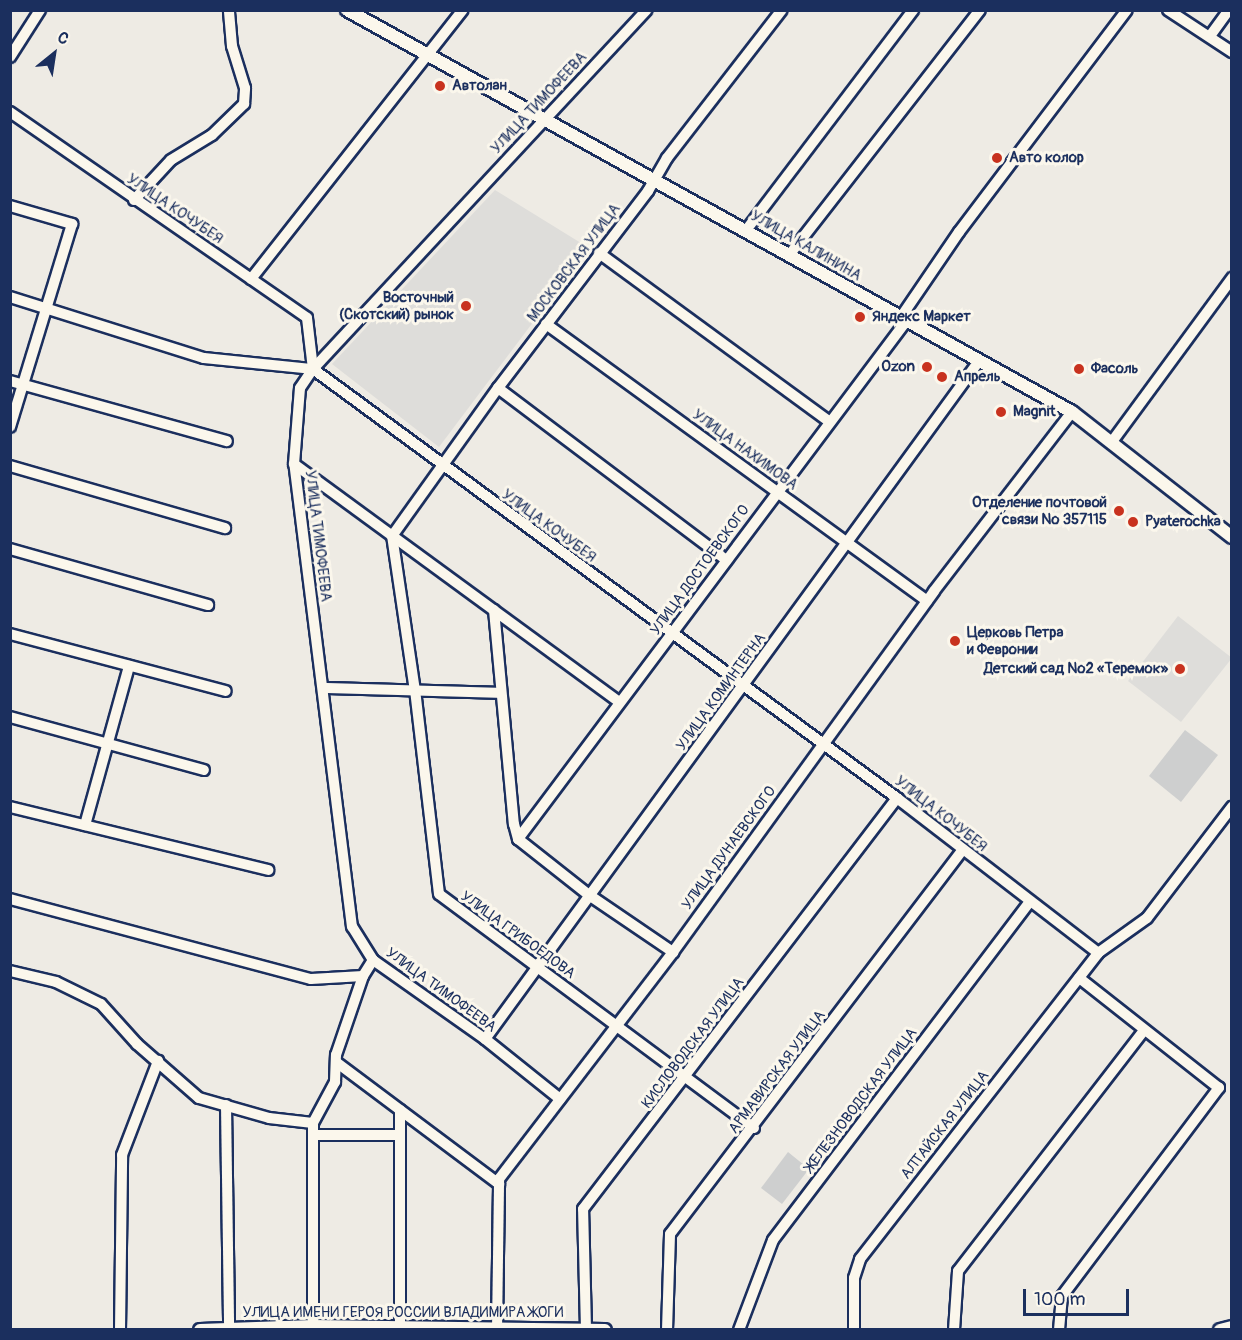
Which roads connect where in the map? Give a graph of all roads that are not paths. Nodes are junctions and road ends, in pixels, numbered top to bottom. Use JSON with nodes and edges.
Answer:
{"nodes":[{"id":1,"x":40,"y":10,"type":"edge"},
{"id":2,"x":230,"y":10,"type":"edge"},
{"id":3,"x":347,"y":10,"type":"edge"},
{"id":4,"x":463,"y":10,"type":"edge"},
{"id":5,"x":647,"y":10,"type":"edge"},
{"id":6,"x":782,"y":10,"type":"edge"},
{"id":7,"x":914,"y":10,"type":"edge"},
{"id":8,"x":980,"y":10,"type":"edge"},
{"id":9,"x":1127,"y":10,"type":"edge"},
{"id":10,"x":1168,"y":10,"type":"edge"},
{"id":11,"x":1229,"y":10,"type":"edge"},
{"id":12,"x":1210,"y":36,"type":"junction"},
{"id":13,"x":1232,"y":52,"type":"edge"},
{"id":14,"x":427,"y":56,"type":"junction"},
{"id":15,"x":10,"y":57,"type":"edge"},
{"id":16,"x":10,"y":112,"type":"edge"},
{"id":17,"x":544,"y":118,"type":"junction"},
{"id":18,"x":655,"y":180,"type":"junction"},
{"id":19,"x":134,"y":200,"type":"junction"},
{"id":20,"x":10,"y":206,"type":"edge"},
{"id":21,"x":747,"y":229,"type":"junction"},
{"id":22,"x":599,"y":253,"type":"junction"},
{"id":23,"x":790,"y":254,"type":"junction"},
{"id":24,"x":1232,"y":278,"type":"edge"},
{"id":25,"x":250,"y":279,"type":"junction"},
{"id":26,"x":10,"y":297,"type":"edge"},
{"id":27,"x":46,"y":307,"type":"junction"},
{"id":28,"x":904,"y":319,"type":"junction"},
{"id":29,"x":546,"y":324,"type":"junction"},
{"id":30,"x":980,"y":361,"type":"junction"},
{"id":31,"x":313,"y":369,"type":"junction"},
{"id":32,"x":10,"y":381,"type":"edge"},
{"id":33,"x":23,"y":385,"type":"junction"},
{"id":34,"x":498,"y":388,"type":"junction"},
{"id":35,"x":1072,"y":412,"type":"junction"},
{"id":36,"x":830,"y":422,"type":"junction"},
{"id":37,"x":10,"y":427,"type":"edge"},
{"id":38,"x":227,"y":441,"type":"dead end"},
{"id":39,"x":1111,"y":443,"type":"junction"},
{"id":40,"x":294,"y":464,"type":"junction"},
{"id":41,"x":441,"y":465,"type":"junction"},
{"id":42,"x":10,"y":466,"type":"edge"},
{"id":43,"x":777,"y":492,"type":"junction"},
{"id":44,"x":225,"y":528,"type":"dead end"},
{"id":45,"x":392,"y":536,"type":"junction"},
{"id":46,"x":1232,"y":537,"type":"edge"},
{"id":47,"x":848,"y":544,"type":"junction"},
{"id":48,"x":10,"y":549,"type":"edge"},
{"id":49,"x":726,"y":560,"type":"junction"},
{"id":50,"x":927,"y":601,"type":"junction"},
{"id":51,"x":208,"y":605,"type":"dead end"},
{"id":52,"x":494,"y":610,"type":"junction"},
{"id":53,"x":10,"y":634,"type":"edge"},
{"id":54,"x":672,"y":636,"type":"junction"},
{"id":55,"x":129,"y":666,"type":"junction"},
{"id":56,"x":743,"y":687,"type":"junction"},
{"id":57,"x":323,"y":688,"type":"junction"},
{"id":58,"x":226,"y":691,"type":"dead end"},
{"id":59,"x":415,"y":691,"type":"junction"},
{"id":60,"x":500,"y":693,"type":"junction"},
{"id":61,"x":618,"y":700,"type":"junction"},
{"id":62,"x":10,"y":717,"type":"edge"},
{"id":63,"x":108,"y":743,"type":"junction"},
{"id":64,"x":823,"y":744,"type":"junction"},
{"id":65,"x":204,"y":770,"type":"dead end"},
{"id":66,"x":897,"y":798,"type":"junction"},
{"id":67,"x":10,"y":807,"type":"edge"},
{"id":68,"x":1232,"y":807,"type":"edge"},
{"id":69,"x":85,"y":825,"type":"junction"},
{"id":70,"x":518,"y":838,"type":"junction"},
{"id":71,"x":963,"y":850,"type":"junction"},
{"id":72,"x":267,"y":870,"type":"dead end"},
{"id":73,"x":589,"y":896,"type":"junction"},
{"id":74,"x":10,"y":899,"type":"edge"},
{"id":75,"x":1030,"y":901,"type":"junction"},
{"id":76,"x":673,"y":952,"type":"junction"},
{"id":77,"x":1098,"y":953,"type":"junction"},
{"id":78,"x":373,"y":960,"type":"junction"},
{"id":79,"x":538,"y":968,"type":"junction"},
{"id":80,"x":10,"y":972,"type":"edge"},
{"id":81,"x":363,"y":976,"type":"junction"},
{"id":82,"x":1078,"y":978,"type":"junction"},
{"id":83,"x":616,"y":1027,"type":"junction"},
{"id":84,"x":1144,"y":1030,"type":"junction"},
{"id":85,"x":484,"y":1039,"type":"junction"},
{"id":86,"x":158,"y":1061,"type":"junction"},
{"id":87,"x":336,"y":1062,"type":"junction"},
{"id":88,"x":688,"y":1076,"type":"junction"},
{"id":89,"x":560,"y":1099,"type":"junction"},
{"id":90,"x":226,"y":1106,"type":"junction"},
{"id":91,"x":400,"y":1110,"type":"junction"},
{"id":92,"x":313,"y":1123,"type":"junction"},
{"id":93,"x":754,"y":1128,"type":"junction"},
{"id":94,"x":313,"y":1135,"type":"junction"},
{"id":95,"x":400,"y":1135,"type":"junction"},
{"id":96,"x":499,"y":1184,"type":"junction"},
{"id":97,"x":313,"y":1326,"type":"junction"},
{"id":98,"x":400,"y":1327,"type":"junction"},
{"id":99,"x":1232,"y":1327,"type":"edge"},
{"id":100,"x":230,"y":1328,"type":"junction"},
{"id":101,"x":120,"y":1329,"type":"edge"},
{"id":102,"x":200,"y":1329,"type":"edge"},
{"id":103,"x":496,"y":1329,"type":"edge"},
{"id":104,"x":586,"y":1329,"type":"edge"},
{"id":105,"x":606,"y":1329,"type":"edge"},
{"id":106,"x":667,"y":1329,"type":"edge"},
{"id":107,"x":739,"y":1329,"type":"edge"},
{"id":108,"x":854,"y":1329,"type":"edge"},
{"id":109,"x":954,"y":1329,"type":"edge"},
{"id":110,"x":1059,"y":1329,"type":"edge"},
{"id":111,"x":1221,"y":1329,"type":"edge"}],
"edges":[{"from":1,"to":15,"type":"street"},
{"from":2,"to":19,"type":"street"},
{"from":3,"to":14,"type":"main road","name":"УЛИЦА КАЛИНИНА"},
{"from":4,"to":14,"type":"street"},
{"from":5,"to":17,"type":"street","name":"УЛИЦА ТИМОФЕЕВА"},
{"from":6,"to":18,"type":"street","name":"МОСКОВСКАЯ УЛИЦА"},
{"from":7,"to":21,"type":"street"},
{"from":8,"to":23,"type":"street"},
{"from":9,"to":28,"type":"street","name":"УЛИЦА ДОСТОЕВСКОГО"},
{"from":10,"to":12,"type":"street"},
{"from":11,"to":12,"type":"street"},
{"from":12,"to":13,"type":"street"},
{"from":14,"to":17,"type":"main road","name":"УЛИЦА КАЛИНИНА"},
{"from":14,"to":25,"type":"street"},
{"from":16,"to":19,"type":"street","name":"УЛИЦА КОЧУБЕЯ"},
{"from":17,"to":18,"type":"main road","name":"УЛИЦА КАЛИНИНА"},
{"from":17,"to":31,"type":"street","name":"УЛИЦА ТИМОФЕЕВА"},
{"from":18,"to":21,"type":"main road","name":"УЛИЦА КАЛИНИНА"},
{"from":18,"to":22,"type":"street","name":"МОСКОВСКАЯ УЛИЦА"},
{"from":19,"to":25,"type":"street","name":"УЛИЦА КОЧУБЕЯ"},
{"from":20,"to":27,"type":"street"},
{"from":21,"to":23,"type":"main road","name":"УЛИЦА КАЛИНИНА"},
{"from":22,"to":29,"type":"street","name":"МОСКОВСКАЯ УЛИЦА"},
{"from":22,"to":36,"type":"street"},
{"from":23,"to":28,"type":"main road","name":"УЛИЦА КАЛИНИНА"},
{"from":24,"to":39,"type":"street"},
{"from":25,"to":31,"type":"street","name":"УЛИЦА КОЧУБЕЯ"},
{"from":26,"to":27,"type":"street"},
{"from":27,"to":31,"type":"street"},
{"from":27,"to":33,"type":"street"},
{"from":28,"to":30,"type":"main road","name":"УЛИЦА КАЛИНИНА"},
{"from":28,"to":36,"type":"street","name":"УЛИЦА ДОСТОЕВСКОГО"},
{"from":29,"to":34,"type":"street","name":"МОСКОВСКАЯ УЛИЦА"},
{"from":29,"to":43,"type":"street","name":"УЛИЦА НАХИМОВА"},
{"from":30,"to":35,"type":"main road","name":"УЛИЦА КАЛИНИНА"},
{"from":30,"to":47,"type":"street","name":"УЛИЦА КОМИНТЕРНА"},
{"from":31,"to":40,"type":"street","name":"УЛИЦА ТИМОФЕЕВА"},
{"from":31,"to":41,"type":"street","name":"УЛИЦА КОЧУБЕЯ"},
{"from":32,"to":33,"type":"street"},
{"from":33,"to":37,"type":"street"},
{"from":33,"to":38,"type":"street"},
{"from":34,"to":41,"type":"street","name":"МОСКОВСКАЯ УЛИЦА"},
{"from":34,"to":49,"type":"street"},
{"from":35,"to":39,"type":"main road","name":"УЛИЦА КАЛИНИНА"},
{"from":35,"to":50,"type":"street","name":"УЛИЦА ДУНАЕВСКОГО"},
{"from":36,"to":43,"type":"street","name":"УЛИЦА ДОСТОЕВСКОГО"},
{"from":39,"to":46,"type":"main road","name":"УЛИЦА КАЛИНИНА"},
{"from":40,"to":45,"type":"street"},
{"from":40,"to":57,"type":"street","name":"УЛИЦА ТИМОФЕЕВА"},
{"from":41,"to":45,"type":"street","name":"МОСКОВСКАЯ УЛИЦА"},
{"from":41,"to":54,"type":"street","name":"УЛИЦА КОЧУБЕЯ"},
{"from":42,"to":44,"type":"street"},
{"from":43,"to":47,"type":"street","name":"УЛИЦА НАХИМОВА"},
{"from":43,"to":49,"type":"street","name":"УЛИЦА ДОСТОЕВСКОГО"},
{"from":45,"to":52,"type":"street"},
{"from":45,"to":59,"type":"street","name":"УЛИЦА ГРИБОЕДОВА"},
{"from":47,"to":50,"type":"street","name":"УЛИЦА НАХИМОВА"},
{"from":47,"to":56,"type":"street","name":"УЛИЦА КОМИНТЕРНА"},
{"from":48,"to":51,"type":"street"},
{"from":49,"to":54,"type":"street","name":"УЛИЦА ДОСТОЕВСКОГО"},
{"from":50,"to":64,"type":"street","name":"УЛИЦА ДУНАЕВСКОГО"},
{"from":52,"to":60,"type":"street"},
{"from":52,"to":61,"type":"street"},
{"from":53,"to":55,"type":"street"},
{"from":54,"to":56,"type":"street","name":"УЛИЦА КОЧУБЕЯ"},
{"from":54,"to":61,"type":"street","name":"УЛИЦА ДОСТОЕВСКОГО"},
{"from":55,"to":58,"type":"street"},
{"from":55,"to":63,"type":"street"},
{"from":56,"to":64,"type":"street","name":"УЛИЦА КОЧУБЕЯ"},
{"from":56,"to":73,"type":"street","name":"УЛИЦА КОМИНТЕРНА"},
{"from":57,"to":59,"type":"street"},
{"from":57,"to":78,"type":"street","name":"УЛИЦА ТИМОФЕЕВА"},
{"from":59,"to":60,"type":"street"},
{"from":59,"to":79,"type":"street","name":"УЛИЦА ГРИБОЕДОВА"},
{"from":60,"to":70,"type":"street"},
{"from":61,"to":70,"type":"street","name":"УЛИЦА ДОСТОЕВСКОГО"},
{"from":62,"to":63,"type":"street"},
{"from":63,"to":65,"type":"street"},
{"from":63,"to":69,"type":"street"},
{"from":64,"to":66,"type":"street","name":"УЛИЦА КОЧУБЕЯ"},
{"from":64,"to":76,"type":"street","name":"УЛИЦА ДУНАЕВСКОГО"},
{"from":66,"to":71,"type":"street","name":"УЛИЦА КОЧУБЕЯ"},
{"from":66,"to":88,"type":"street","name":"КИСЛОВОДСКАЯ УЛИЦА"},
{"from":67,"to":69,"type":"street"},
{"from":68,"to":77,"type":"street","name":"АЛТАЙСКАЯ УЛИЦА"},
{"from":69,"to":72,"type":"street"},
{"from":70,"to":73,"type":"street"},
{"from":71,"to":75,"type":"street","name":"УЛИЦА КОЧУБЕЯ"},
{"from":71,"to":93,"type":"street","name":"АРМАВИРСКАЯ УЛИЦА"},
{"from":73,"to":76,"type":"street"},
{"from":73,"to":79,"type":"street","name":"УЛИЦА КОМИНТЕРНА"},
{"from":74,"to":81,"type":"street"},
{"from":75,"to":77,"type":"street","name":"УЛИЦА КОЧУБЕЯ"},
{"from":75,"to":107,"type":"street","name":"ЖЕЛЕЗНОВОДСКАЯ УЛИЦА"},
{"from":76,"to":83,"type":"street","name":"УЛИЦА ДУНАЕВСКОГО"},
{"from":77,"to":82,"type":"street","name":"АЛТАЙСКАЯ УЛИЦА"},
{"from":78,"to":81,"type":"street"},
{"from":78,"to":85,"type":"street","name":"УЛИЦА ТИМОФЕЕВА"},
{"from":79,"to":83,"type":"street","name":"УЛИЦА ГРИБОЕДОВА"},
{"from":79,"to":85,"type":"street","name":"УЛИЦА КОМИНТЕРНА"},
{"from":80,"to":86,"type":"street"},
{"from":81,"to":87,"type":"street"},
{"from":82,"to":84,"type":"street"},
{"from":82,"to":108,"type":"street","name":"АЛТАЙСКАЯ УЛИЦА"},
{"from":83,"to":88,"type":"street","name":"УЛИЦА ГРИБОЕДОВА"},
{"from":83,"to":89,"type":"street","name":"УЛИЦА ДУНАЕВСКОГО"},
{"from":84,"to":109,"type":"street"},
{"from":84,"to":110,"type":"street"},
{"from":85,"to":89,"type":"street","name":"УЛИЦА ТИМОФЕЕВА"},
{"from":86,"to":90,"type":"street"},
{"from":86,"to":101,"type":"street"},
{"from":87,"to":91,"type":"street"},
{"from":87,"to":92,"type":"street"},
{"from":88,"to":93,"type":"street","name":"УЛИЦА ГРИБОЕДОВА"},
{"from":88,"to":104,"type":"street","name":"КИСЛОВОДСКАЯ УЛИЦА"},
{"from":89,"to":96,"type":"street","name":"УЛИЦА ДУНАЕВСКОГО"},
{"from":90,"to":92,"type":"street"},
{"from":90,"to":100,"type":"street"},
{"from":91,"to":95,"type":"street"},
{"from":91,"to":96,"type":"street"},
{"from":92,"to":94,"type":"street"},
{"from":93,"to":106,"type":"street","name":"АРМАВИРСКАЯ УЛИЦА"},
{"from":94,"to":95,"type":"street"},
{"from":94,"to":97,"type":"street"},
{"from":95,"to":98,"type":"street"},
{"from":96,"to":103,"type":"street"},
{"from":97,"to":98,"type":"main road","name":"УЛИЦА ИМЕНИ ГЕРОЯ РОССИИ ВЛАДИМИРА ЖОГИ"},
{"from":97,"to":100,"type":"main road","name":"УЛИЦА ИМЕНИ ГЕРОЯ РОССИИ ВЛАДИМИРА ЖОГИ"},
{"from":98,"to":103,"type":"main road","name":"УЛИЦА ИМЕНИ ГЕРОЯ РОССИИ ВЛАДИМИРА ЖОГИ"},
{"from":99,"to":111,"type":"main road"},
{"from":100,"to":102,"type":"main road","name":"УЛИЦА ИМЕНИ ГЕРОЯ РОССИИ ВЛАДИМИРА ЖОГИ"},
{"from":103,"to":104,"type":"main road","name":"УЛИЦА ИМЕНИ ГЕРОЯ РОССИИ ВЛАДИМИРА ЖОГИ"},
{"from":104,"to":105,"type":"main road","name":"УЛИЦА ИМЕНИ ГЕРОЯ РОССИИ ВЛАДИМИРА ЖОГИ"}]}
